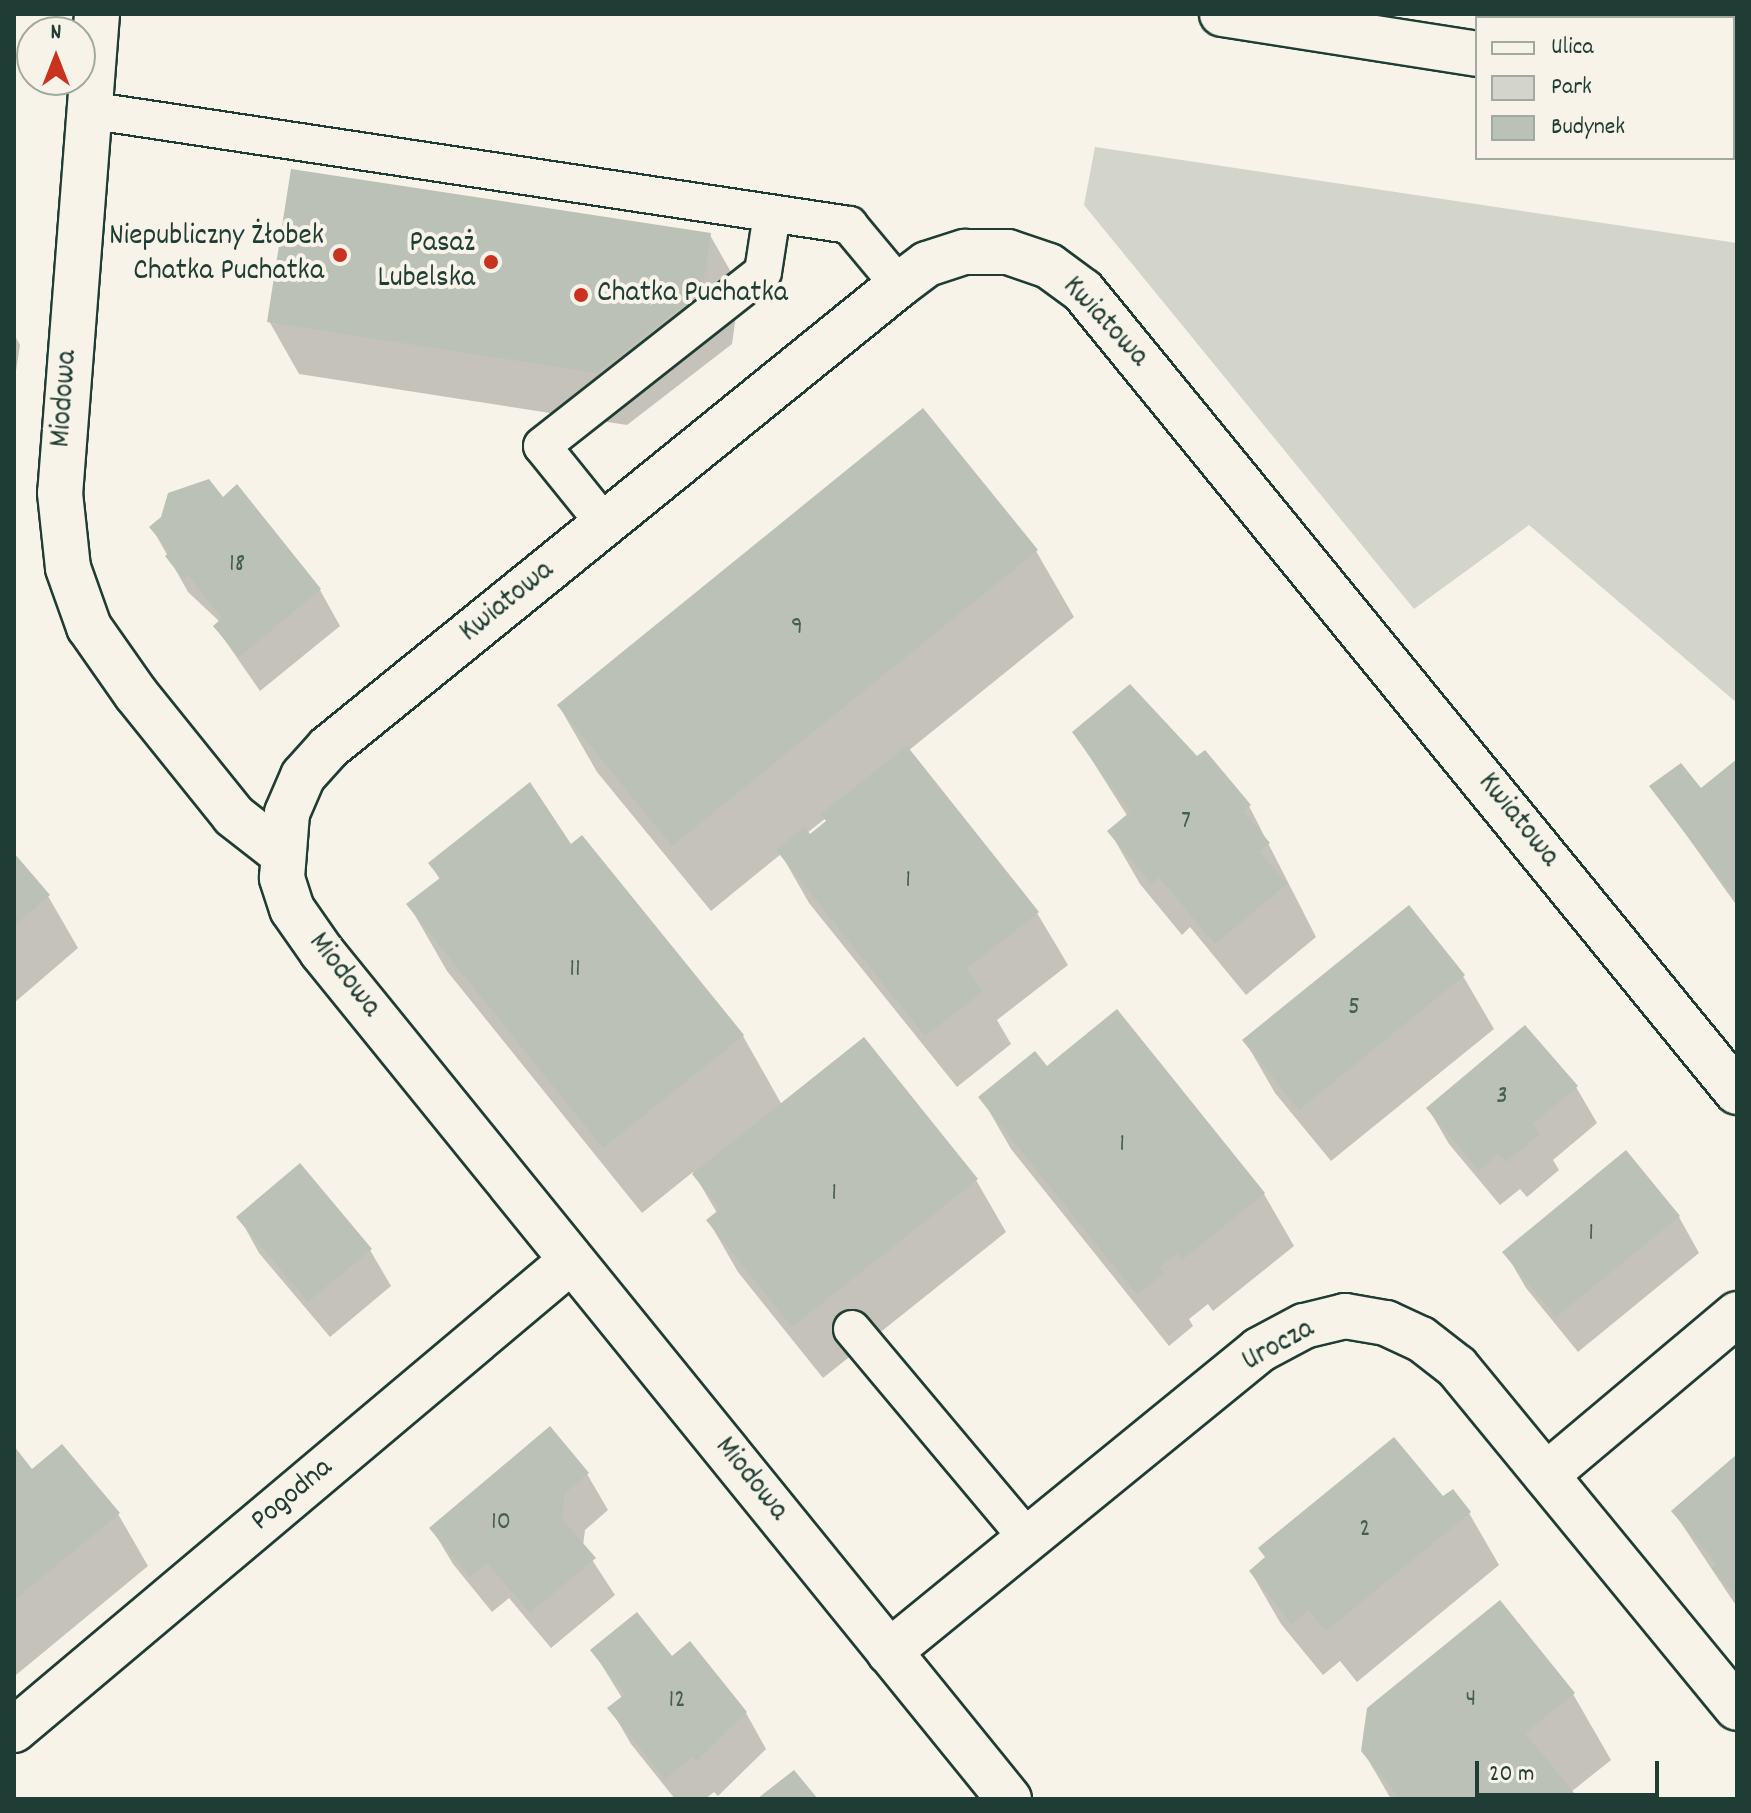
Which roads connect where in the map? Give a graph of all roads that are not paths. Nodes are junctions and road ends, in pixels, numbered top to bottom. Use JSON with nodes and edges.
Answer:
{"nodes":[{"id":1,"x":97,"y":14,"type":"edge"},
{"id":2,"x":1222,"y":14,"type":"edge"},
{"id":3,"x":1475,"y":54,"type":"edge"},
{"id":4,"x":88,"y":110,"type":"junction"},
{"id":5,"x":772,"y":214,"type":"junction"},
{"id":6,"x":899,"y":285,"type":"junction"},
{"id":7,"x":605,"y":524,"type":"junction"},
{"id":8,"x":280,"y":852,"type":"junction"},
{"id":9,"x":1737,"y":1092,"type":"edge"},
{"id":10,"x":571,"y":1261,"type":"junction"},
{"id":11,"x":1737,"y":1314,"type":"edge"},
{"id":12,"x":852,"y":1329,"type":"dead end"},
{"id":13,"x":1546,"y":1475,"type":"junction"},
{"id":14,"x":1028,"y":1539,"type":"junction"},
{"id":15,"x":889,"y":1652,"type":"junction"},
{"id":16,"x":1737,"y":1708,"type":"edge"},
{"id":17,"x":14,"y":1730,"type":"edge"},
{"id":18,"x":1009,"y":1799,"type":"edge"}],
"edges":[{"from":1,"to":4,"type":"street","name":"Miodowa"},
{"from":2,"to":3,"type":"street"},
{"from":4,"to":5,"type":"lane"},
{"from":4,"to":8,"type":"street","name":"Miodowa"},
{"from":5,"to":6,"type":"lane"},
{"from":5,"to":7,"type":"lane"},
{"from":6,"to":7,"type":"street","name":"Kwiatowa"},
{"from":6,"to":9,"type":"street","name":"Kwiatowa"},
{"from":7,"to":8,"type":"street","name":"Kwiatowa"},
{"from":8,"to":10,"type":"street","name":"Miodowa"},
{"from":10,"to":15,"type":"street","name":"Miodowa"},
{"from":10,"to":17,"type":"street","name":"Pogodna"},
{"from":11,"to":13,"type":"street"},
{"from":12,"to":14,"type":"lane"},
{"from":13,"to":14,"type":"street","name":"Urocza"},
{"from":13,"to":16,"type":"street","name":"Urocza"},
{"from":14,"to":15,"type":"street","name":"Urocza"},
{"from":15,"to":18,"type":"street","name":"Miodowa"}]}
